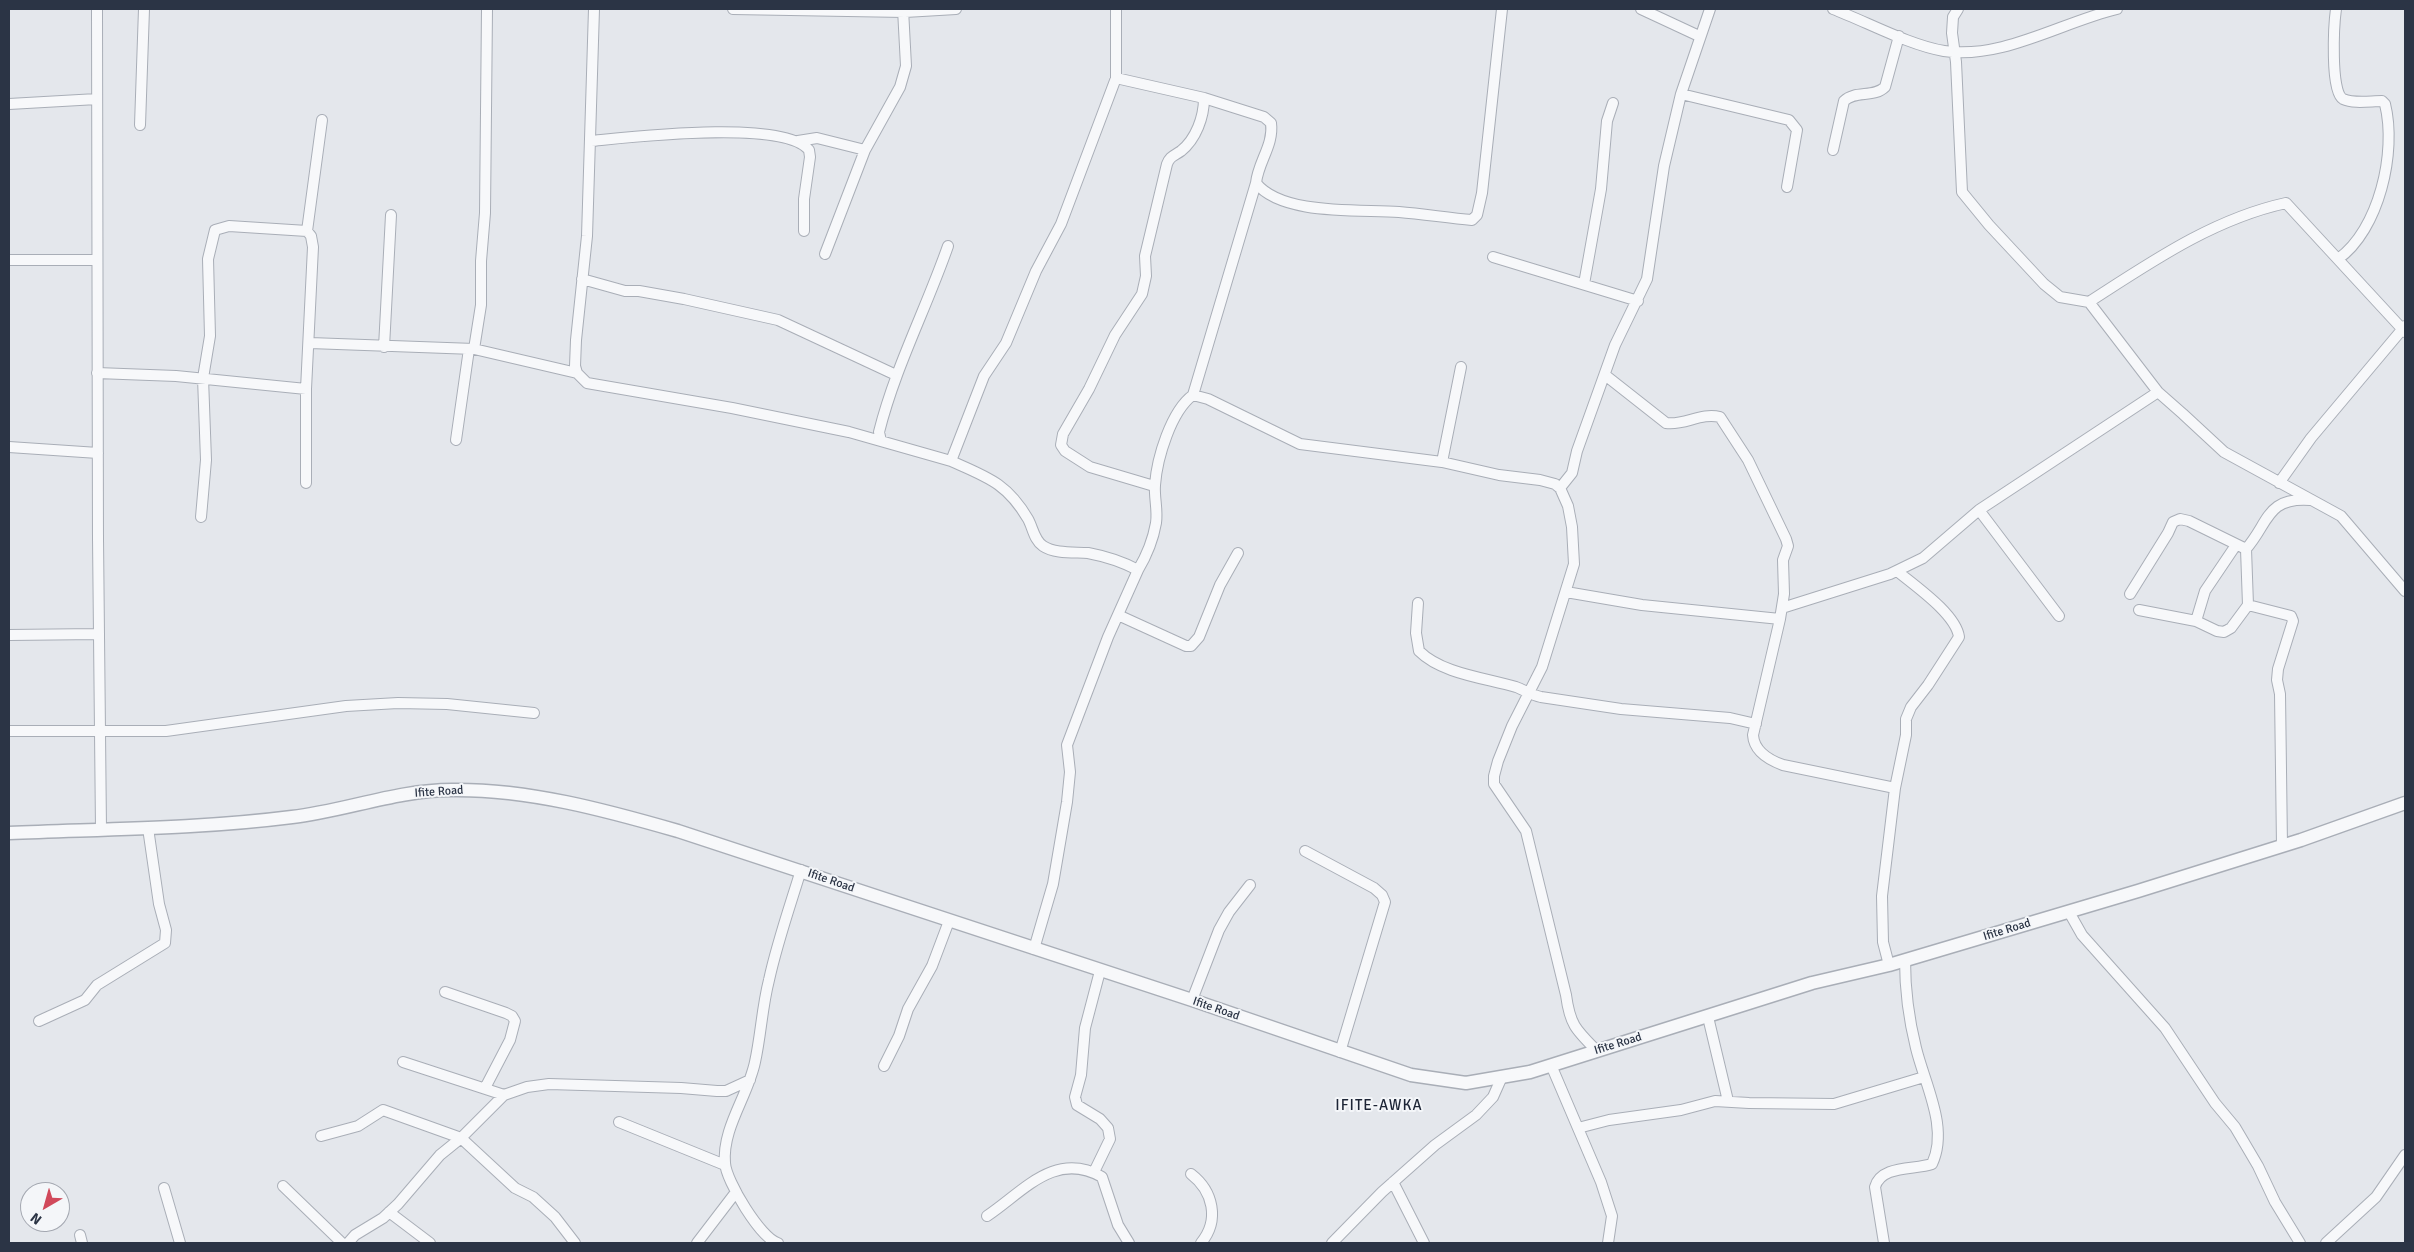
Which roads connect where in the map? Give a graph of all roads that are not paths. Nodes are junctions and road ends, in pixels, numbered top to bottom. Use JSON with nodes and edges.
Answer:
{"nodes":[{"id":1,"x":97,"y":9,"type":"edge"},
{"id":2,"x":144,"y":9,"type":"edge"},
{"id":3,"x":487,"y":9,"type":"edge"},
{"id":4,"x":594,"y":9,"type":"edge"},
{"id":5,"x":732,"y":9,"type":"edge"},
{"id":6,"x":956,"y":9,"type":"edge"},
{"id":7,"x":1116,"y":9,"type":"edge"},
{"id":8,"x":1502,"y":9,"type":"edge"},
{"id":9,"x":1641,"y":9,"type":"edge"},
{"id":10,"x":1710,"y":9,"type":"edge"},
{"id":11,"x":1958,"y":9,"type":"edge"},
{"id":12,"x":2117,"y":9,"type":"edge"},
{"id":13,"x":2336,"y":9,"type":"edge"},
{"id":14,"x":852,"y":10,"type":"edge"},
{"id":15,"x":1839,"y":10,"type":"edge"},
{"id":16,"x":904,"y":11,"type":"edge"},
{"id":17,"x":1699,"y":36,"type":"junction"},
{"id":18,"x":1899,"y":36,"type":"junction"},
{"id":19,"x":1955,"y":51,"type":"junction"},
{"id":20,"x":1116,"y":78,"type":"junction"},
{"id":21,"x":1681,"y":94,"type":"junction"},
{"id":22,"x":1204,"y":98,"type":"junction"},
{"id":23,"x":97,"y":99,"type":"junction"},
{"id":24,"x":1612,"y":103,"type":"dead end"},
{"id":25,"x":9,"y":104,"type":"edge"},
{"id":26,"x":322,"y":120,"type":"dead end"},
{"id":27,"x":140,"y":125,"type":"dead end"},
{"id":28,"x":591,"y":141,"type":"junction"},
{"id":29,"x":798,"y":141,"type":"junction"},
{"id":30,"x":865,"y":150,"type":"junction"},
{"id":31,"x":1833,"y":150,"type":"dead end"},
{"id":32,"x":1256,"y":183,"type":"junction"},
{"id":33,"x":1787,"y":187,"type":"dead end"},
{"id":34,"x":391,"y":215,"type":"dead end"},
{"id":35,"x":307,"y":231,"type":"junction"},
{"id":36,"x":804,"y":231,"type":"dead end"},
{"id":37,"x":948,"y":246,"type":"dead end"},
{"id":38,"x":825,"y":254,"type":"dead end"},
{"id":39,"x":1493,"y":257,"type":"dead end"},
{"id":40,"x":2338,"y":259,"type":"junction"},
{"id":41,"x":9,"y":260,"type":"edge"},
{"id":42,"x":96,"y":260,"type":"junction"},
{"id":43,"x":582,"y":279,"type":"junction"},
{"id":44,"x":1584,"y":284,"type":"junction"},
{"id":45,"x":1638,"y":301,"type":"junction"},
{"id":46,"x":2089,"y":302,"type":"junction"},
{"id":47,"x":2404,"y":329,"type":"edge"},
{"id":48,"x":310,"y":343,"type":"junction"},
{"id":49,"x":384,"y":347,"type":"junction"},
{"id":50,"x":472,"y":349,"type":"junction"},
{"id":51,"x":1461,"y":367,"type":"dead end"},
{"id":52,"x":97,"y":373,"type":"junction"},
{"id":53,"x":577,"y":373,"type":"junction"},
{"id":54,"x":896,"y":375,"type":"junction"},
{"id":55,"x":1605,"y":375,"type":"junction"},
{"id":56,"x":204,"y":378,"type":"junction"},
{"id":57,"x":306,"y":389,"type":"junction"},
{"id":58,"x":2158,"y":392,"type":"junction"},
{"id":59,"x":1193,"y":395,"type":"junction"},
{"id":60,"x":456,"y":440,"type":"dead end"},
{"id":61,"x":880,"y":441,"type":"junction"},
{"id":62,"x":9,"y":447,"type":"edge"},
{"id":63,"x":98,"y":453,"type":"junction"},
{"id":64,"x":951,"y":461,"type":"junction"},
{"id":65,"x":1442,"y":462,"type":"junction"},
{"id":66,"x":306,"y":483,"type":"dead end"},
{"id":67,"x":2279,"y":483,"type":"junction"},
{"id":68,"x":1154,"y":486,"type":"junction"},
{"id":69,"x":1560,"y":488,"type":"junction"},
{"id":70,"x":2316,"y":500,"type":"junction"},
{"id":71,"x":1979,"y":510,"type":"junction"},
{"id":72,"x":201,"y":517,"type":"dead end"},
{"id":73,"x":2241,"y":547,"type":"junction"},
{"id":74,"x":1238,"y":553,"type":"dead end"},
{"id":75,"x":1138,"y":570,"type":"junction"},
{"id":76,"x":1897,"y":571,"type":"junction"},
{"id":77,"x":2405,"y":591,"type":"edge"},
{"id":78,"x":1566,"y":592,"type":"junction"},
{"id":79,"x":2130,"y":594,"type":"dead end"},
{"id":80,"x":1418,"y":603,"type":"dead end"},
{"id":81,"x":2248,"y":605,"type":"junction"},
{"id":82,"x":2139,"y":610,"type":"dead end"},
{"id":83,"x":1118,"y":614,"type":"junction"},
{"id":84,"x":1781,"y":614,"type":"junction"},
{"id":85,"x":2059,"y":616,"type":"dead end"},
{"id":86,"x":2196,"y":621,"type":"junction"},
{"id":87,"x":98,"y":634,"type":"junction"},
{"id":88,"x":9,"y":635,"type":"edge"},
{"id":89,"x":1528,"y":694,"type":"junction"},
{"id":90,"x":534,"y":713,"type":"dead end"},
{"id":91,"x":1756,"y":724,"type":"junction"},
{"id":92,"x":9,"y":731,"type":"edge"},
{"id":93,"x":100,"y":731,"type":"junction"},
{"id":94,"x":1895,"y":788,"type":"junction"},
{"id":95,"x":2405,"y":803,"type":"edge"},
{"id":96,"x":148,"y":828,"type":"junction"},
{"id":97,"x":101,"y":829,"type":"junction"},
{"id":98,"x":9,"y":833,"type":"edge"},
{"id":99,"x":2282,"y":846,"type":"junction"},
{"id":100,"x":1305,"y":851,"type":"dead end"},
{"id":101,"x":801,"y":870,"type":"junction"},
{"id":102,"x":1250,"y":885,"type":"dead end"},
{"id":103,"x":2069,"y":912,"type":"junction"},
{"id":104,"x":949,"y":921,"type":"junction"},
{"id":105,"x":1034,"y":949,"type":"junction"},
{"id":106,"x":1905,"y":960,"type":"junction"},
{"id":107,"x":1889,"y":965,"type":"junction"},
{"id":108,"x":1100,"y":971,"type":"junction"},
{"id":109,"x":446,"y":992,"type":"dead end"},
{"id":110,"x":1192,"y":1000,"type":"junction"},
{"id":111,"x":1708,"y":1017,"type":"junction"},
{"id":112,"x":39,"y":1021,"type":"dead end"},
{"id":113,"x":1597,"y":1051,"type":"junction"},
{"id":114,"x":1340,"y":1052,"type":"junction"},
{"id":115,"x":403,"y":1062,"type":"dead end"},
{"id":116,"x":1552,"y":1065,"type":"junction"},
{"id":117,"x":884,"y":1066,"type":"dead end"},
{"id":118,"x":1924,"y":1077,"type":"junction"},
{"id":119,"x":1501,"y":1079,"type":"junction"},
{"id":120,"x":750,"y":1080,"type":"junction"},
{"id":121,"x":485,"y":1088,"type":"junction"},
{"id":122,"x":504,"y":1095,"type":"junction"},
{"id":123,"x":1728,"y":1101,"type":"junction"},
{"id":124,"x":619,"y":1122,"type":"dead end"},
{"id":125,"x":1578,"y":1128,"type":"junction"},
{"id":126,"x":321,"y":1136,"type":"dead end"},
{"id":127,"x":461,"y":1138,"type":"junction"},
{"id":128,"x":2405,"y":1155,"type":"edge"},
{"id":129,"x":725,"y":1166,"type":"junction"},
{"id":130,"x":1094,"y":1172,"type":"junction"},
{"id":131,"x":1191,"y":1174,"type":"dead end"},
{"id":132,"x":1393,"y":1182,"type":"junction"},
{"id":133,"x":283,"y":1186,"type":"dead end"},
{"id":134,"x":164,"y":1188,"type":"dead end"},
{"id":135,"x":736,"y":1192,"type":"junction"},
{"id":136,"x":389,"y":1212,"type":"junction"},
{"id":137,"x":987,"y":1216,"type":"dead end"},
{"id":138,"x":180,"y":1243,"type":"edge"},
{"id":139,"x":342,"y":1243,"type":"edge"},
{"id":140,"x":348,"y":1243,"type":"edge"},
{"id":141,"x":430,"y":1243,"type":"edge"},
{"id":142,"x":576,"y":1243,"type":"edge"},
{"id":143,"x":697,"y":1243,"type":"edge"},
{"id":144,"x":778,"y":1243,"type":"edge"},
{"id":145,"x":1129,"y":1243,"type":"edge"},
{"id":146,"x":1201,"y":1243,"type":"edge"},
{"id":147,"x":1332,"y":1243,"type":"edge"},
{"id":148,"x":1424,"y":1243,"type":"edge"},
{"id":149,"x":1608,"y":1243,"type":"edge"},
{"id":150,"x":1884,"y":1243,"type":"edge"},
{"id":151,"x":2300,"y":1243,"type":"edge"},
{"id":152,"x":2326,"y":1243,"type":"edge"}],
"edges":[{"from":1,"to":23,"type":"street"},
{"from":2,"to":27,"type":"street"},
{"from":3,"to":50,"type":"street"},
{"from":4,"to":28,"type":"street"},
{"from":5,"to":14,"type":"street"},
{"from":6,"to":16,"type":"street"},
{"from":7,"to":20,"type":"street"},
{"from":8,"to":32,"type":"street"},
{"from":9,"to":17,"type":"street"},
{"from":10,"to":17,"type":"street"},
{"from":11,"to":19,"type":"street"},
{"from":12,"to":19,"type":"street"},
{"from":13,"to":40,"type":"street"},
{"from":14,"to":16,"type":"street"},
{"from":15,"to":18,"type":"street"},
{"from":16,"to":30,"type":"street"},
{"from":17,"to":21,"type":"street"},
{"from":18,"to":19,"type":"street"},
{"from":18,"to":31,"type":"street"},
{"from":19,"to":46,"type":"street"},
{"from":20,"to":22,"type":"street"},
{"from":20,"to":64,"type":"street"},
{"from":21,"to":33,"type":"street"},
{"from":21,"to":45,"type":"street"},
{"from":22,"to":32,"type":"street"},
{"from":22,"to":68,"type":"street"},
{"from":23,"to":25,"type":"street"},
{"from":23,"to":42,"type":"street"},
{"from":24,"to":44,"type":"street"},
{"from":26,"to":35,"type":"street"},
{"from":28,"to":29,"type":"street"},
{"from":28,"to":43,"type":"street"},
{"from":29,"to":30,"type":"street"},
{"from":29,"to":36,"type":"street"},
{"from":30,"to":38,"type":"street"},
{"from":32,"to":59,"type":"street"},
{"from":34,"to":49,"type":"street"},
{"from":35,"to":48,"type":"street"},
{"from":35,"to":56,"type":"street"},
{"from":37,"to":54,"type":"street"},
{"from":39,"to":44,"type":"street"},
{"from":40,"to":46,"type":"street"},
{"from":40,"to":47,"type":"street"},
{"from":41,"to":42,"type":"street"},
{"from":42,"to":52,"type":"street"},
{"from":43,"to":53,"type":"street"},
{"from":43,"to":54,"type":"street"},
{"from":44,"to":45,"type":"street"},
{"from":45,"to":55,"type":"street"},
{"from":46,"to":58,"type":"street"},
{"from":47,"to":67,"type":"street"},
{"from":48,"to":49,"type":"street"},
{"from":48,"to":57,"type":"street"},
{"from":49,"to":50,"type":"street"},
{"from":50,"to":53,"type":"street"},
{"from":50,"to":60,"type":"street"},
{"from":51,"to":65,"type":"street"},
{"from":52,"to":56,"type":"street"},
{"from":52,"to":63,"type":"street"},
{"from":53,"to":61,"type":"street"},
{"from":54,"to":61,"type":"street"},
{"from":55,"to":69,"type":"street"},
{"from":55,"to":84,"type":"street"},
{"from":56,"to":57,"type":"street"},
{"from":56,"to":72,"type":"street"},
{"from":57,"to":66,"type":"street"},
{"from":58,"to":67,"type":"street"},
{"from":58,"to":71,"type":"street"},
{"from":59,"to":65,"type":"street"},
{"from":59,"to":68,"type":"street"},
{"from":61,"to":64,"type":"street"},
{"from":62,"to":63,"type":"street"},
{"from":63,"to":87,"type":"street"},
{"from":64,"to":75,"type":"street"},
{"from":65,"to":69,"type":"street"},
{"from":67,"to":70,"type":"street"},
{"from":68,"to":75,"type":"street"},
{"from":69,"to":78,"type":"street"},
{"from":70,"to":73,"type":"street"},
{"from":70,"to":77,"type":"street"},
{"from":71,"to":76,"type":"street"},
{"from":71,"to":85,"type":"street"},
{"from":73,"to":79,"type":"street"},
{"from":73,"to":81,"type":"street"},
{"from":73,"to":86,"type":"street"},
{"from":74,"to":83,"type":"street"},
{"from":75,"to":83,"type":"street"},
{"from":76,"to":84,"type":"street"},
{"from":76,"to":94,"type":"street"},
{"from":78,"to":84,"type":"street"},
{"from":78,"to":89,"type":"street"},
{"from":80,"to":89,"type":"street"},
{"from":81,"to":86,"type":"street"},
{"from":81,"to":99,"type":"street"},
{"from":82,"to":86,"type":"street"},
{"from":83,"to":105,"type":"street"},
{"from":84,"to":91,"type":"street"},
{"from":87,"to":88,"type":"street"},
{"from":87,"to":93,"type":"street"},
{"from":89,"to":91,"type":"street"},
{"from":89,"to":113,"type":"street"},
{"from":90,"to":93,"type":"street"},
{"from":91,"to":94,"type":"street"},
{"from":92,"to":93,"type":"street"},
{"from":93,"to":97,"type":"street"},
{"from":94,"to":107,"type":"street"},
{"from":95,"to":99,"type":"street","name":"Ifite Road"},
{"from":96,"to":97,"type":"street","name":"Ifite Road"},
{"from":96,"to":101,"type":"street","name":"Ifite Road"},
{"from":96,"to":112,"type":"street"},
{"from":97,"to":98,"type":"street","name":"Ifite Road"},
{"from":99,"to":103,"type":"street","name":"Ifite Road"},
{"from":100,"to":114,"type":"street"},
{"from":101,"to":104,"type":"street","name":"Ifite Road"},
{"from":101,"to":120,"type":"street"},
{"from":102,"to":110,"type":"street"},
{"from":103,"to":106,"type":"street","name":"Ifite Road"},
{"from":103,"to":151,"type":"street"},
{"from":104,"to":105,"type":"street","name":"Ifite Road"},
{"from":104,"to":117,"type":"street"},
{"from":105,"to":108,"type":"street","name":"Ifite Road"},
{"from":106,"to":107,"type":"street","name":"Ifite Road"},
{"from":106,"to":118,"type":"street"},
{"from":107,"to":111,"type":"street","name":"Ifite Road"},
{"from":108,"to":110,"type":"street","name":"Ifite Road"},
{"from":108,"to":130,"type":"street"},
{"from":109,"to":121,"type":"street"},
{"from":110,"to":114,"type":"street","name":"Ifite Road"},
{"from":111,"to":113,"type":"street","name":"Ifite Road"},
{"from":111,"to":123,"type":"street"},
{"from":113,"to":116,"type":"street","name":"Ifite Road"},
{"from":114,"to":119,"type":"street","name":"Ifite Road"},
{"from":115,"to":121,"type":"street"},
{"from":116,"to":119,"type":"street","name":"Ifite Road"},
{"from":116,"to":125,"type":"street"},
{"from":118,"to":123,"type":"street"},
{"from":118,"to":150,"type":"street"},
{"from":119,"to":132,"type":"street"},
{"from":120,"to":122,"type":"street"},
{"from":120,"to":129,"type":"street"},
{"from":121,"to":122,"type":"street"},
{"from":122,"to":127,"type":"street"},
{"from":123,"to":125,"type":"street"},
{"from":124,"to":129,"type":"street"},
{"from":125,"to":149,"type":"street"},
{"from":126,"to":127,"type":"street"},
{"from":127,"to":136,"type":"street"},
{"from":127,"to":142,"type":"street"},
{"from":128,"to":152,"type":"street"},
{"from":129,"to":135,"type":"street"},
{"from":130,"to":137,"type":"street"},
{"from":130,"to":145,"type":"street"},
{"from":131,"to":146,"type":"street"},
{"from":132,"to":147,"type":"street"},
{"from":132,"to":148,"type":"street"},
{"from":133,"to":139,"type":"street"},
{"from":134,"to":138,"type":"street"},
{"from":135,"to":143,"type":"street"},
{"from":135,"to":144,"type":"street"},
{"from":136,"to":140,"type":"street"},
{"from":136,"to":141,"type":"street"}]}
